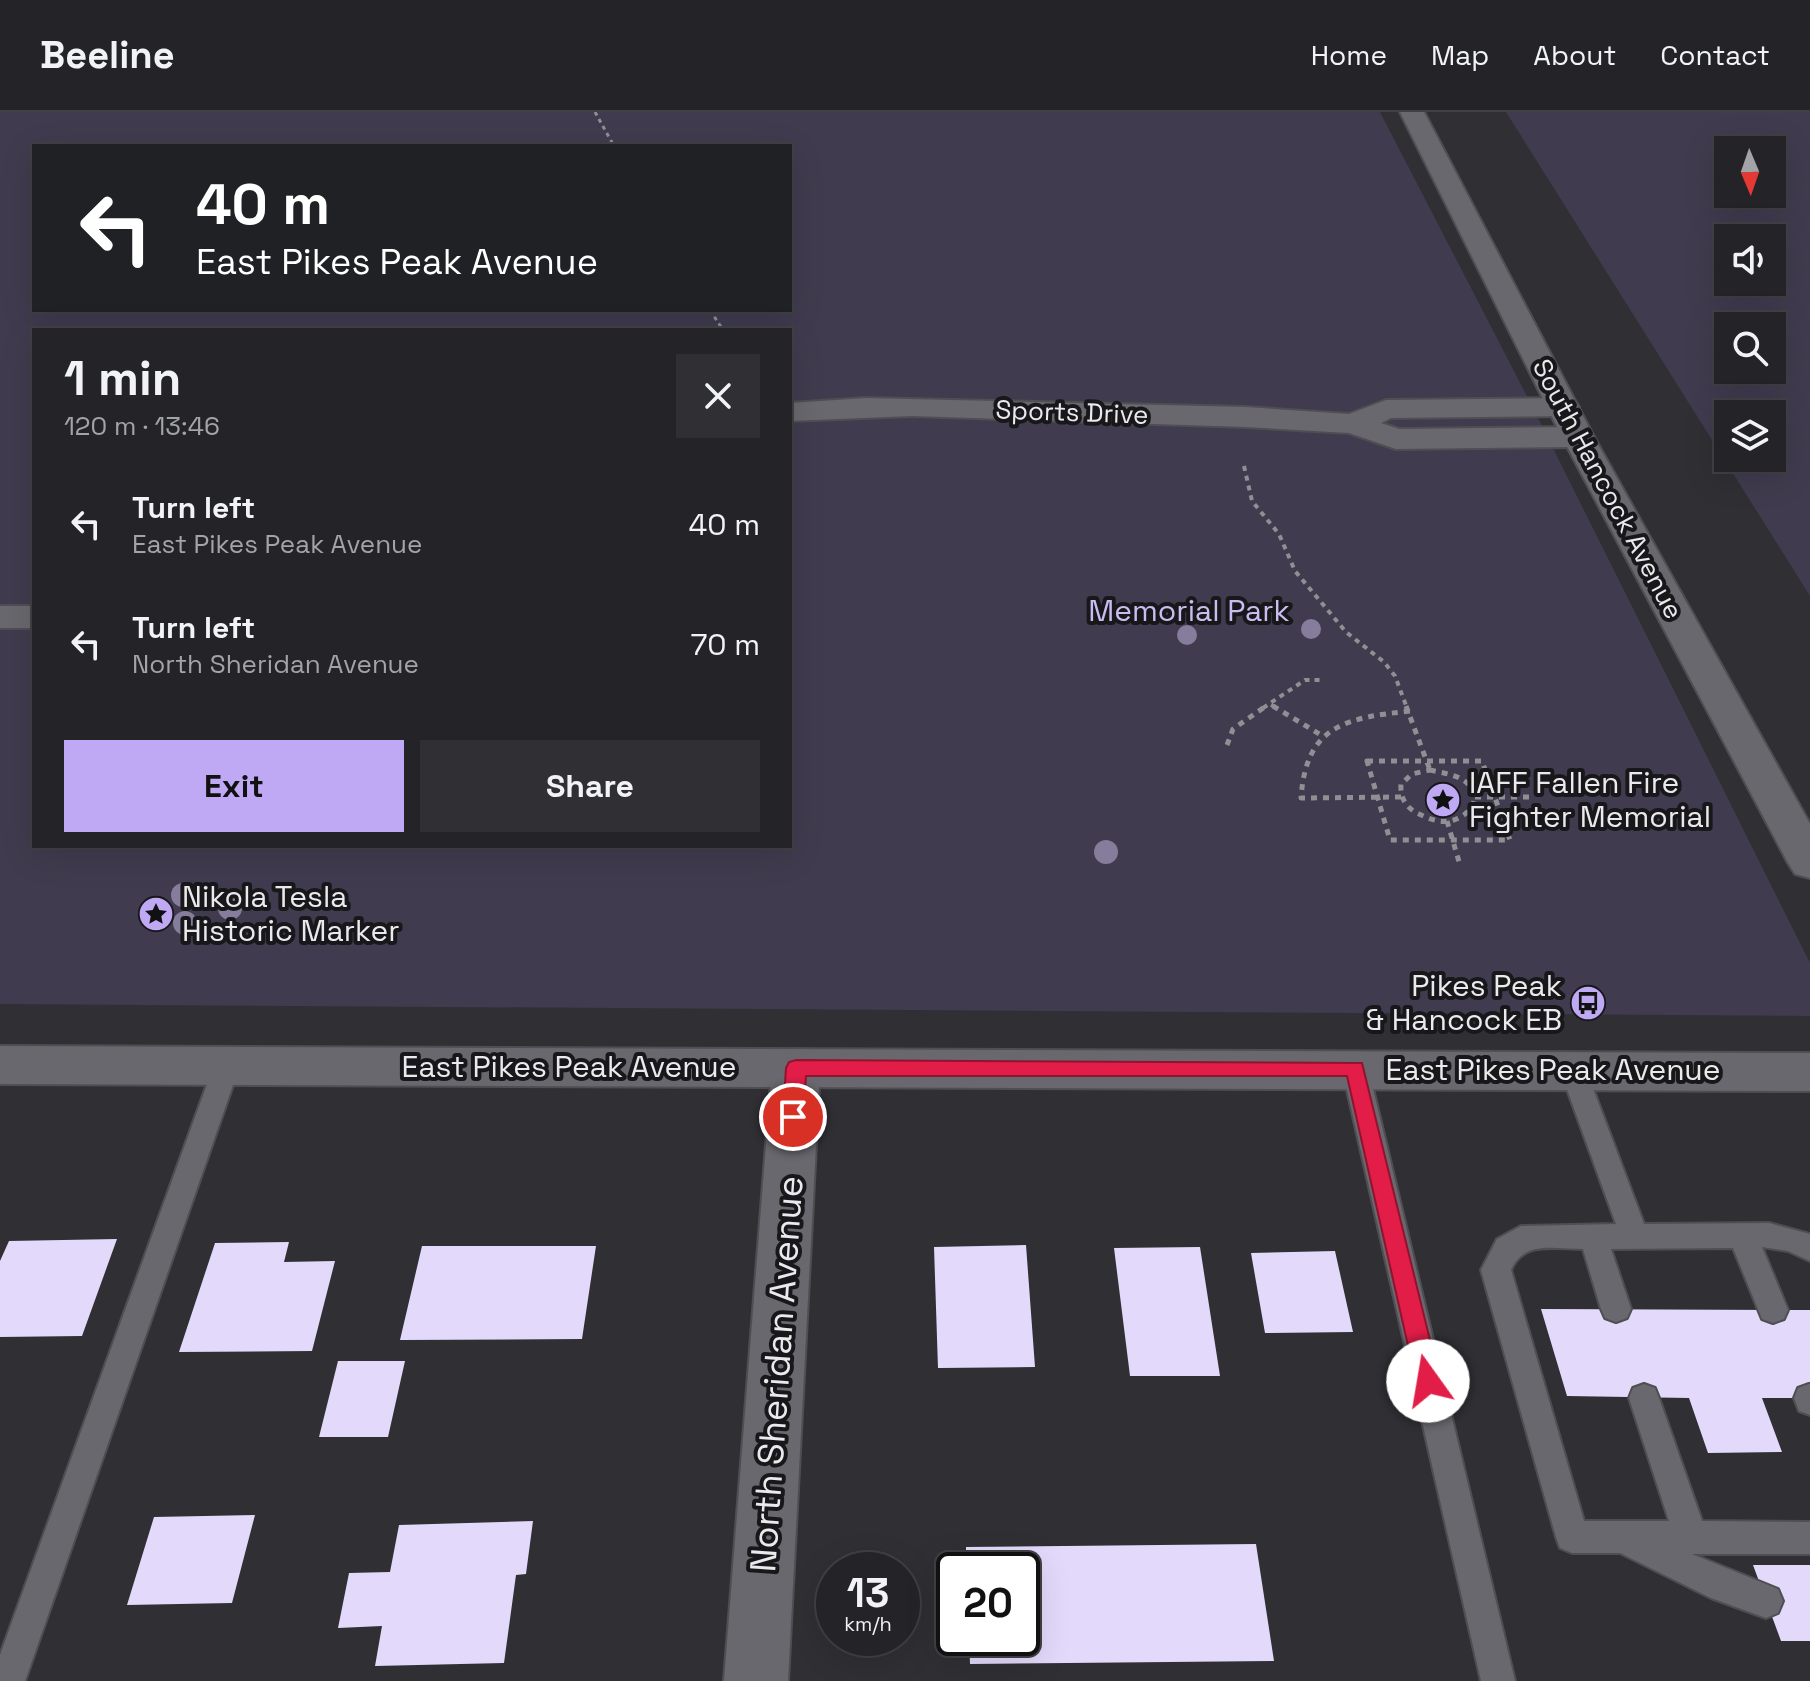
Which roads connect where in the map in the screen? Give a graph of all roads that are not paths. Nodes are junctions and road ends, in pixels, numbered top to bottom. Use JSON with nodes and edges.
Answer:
{"nodes":[{"id":1,"x":1412,"y":112,"type":"edge"},
{"id":2,"x":1563,"y":407,"type":"junction"},
{"id":3,"x":792,"y":412,"type":"edge"},
{"id":4,"x":1353,"y":424,"type":"junction"},
{"id":5,"x":1578,"y":437,"type":"junction"},
{"id":6,"x":0,"y":617,"type":"edge"},
{"id":7,"x":32,"y":617,"type":"edge"},
{"id":8,"x":1810,"y":863,"type":"edge"},
{"id":9,"x":0,"y":1065,"type":"edge"},
{"id":10,"x":227,"y":1065,"type":"junction"},
{"id":11,"x":796,"y":1068,"type":"junction"},
{"id":12,"x":1355,"y":1068,"type":"junction"},
{"id":13,"x":1573,"y":1070,"type":"junction"},
{"id":14,"x":1810,"y":1072,"type":"edge"},
{"id":15,"x":1634,"y":1235,"type":"junction"},
{"id":16,"x":1742,"y":1235,"type":"junction"},
{"id":17,"x":1593,"y":1236,"type":"junction"},
{"id":18,"x":1810,"y":1248,"type":"edge"},
{"id":19,"x":1616,"y":1309,"type":"dead end"},
{"id":20,"x":1773,"y":1310,"type":"dead end"},
{"id":21,"x":1644,"y":1398,"type":"dead end"},
{"id":22,"x":1622,"y":1537,"type":"junction"},
{"id":23,"x":1691,"y":1537,"type":"junction"},
{"id":24,"x":1810,"y":1538,"type":"edge"},
{"id":25,"x":1766,"y":1601,"type":"dead end"},
{"id":26,"x":8,"y":1681,"type":"edge"},
{"id":27,"x":756,"y":1681,"type":"edge"},
{"id":28,"x":1498,"y":1681,"type":"edge"}],
"edges":[{"from":1,"to":2,"type":"main road","name":"South Hancock Avenue"},
{"from":2,"to":4,"type":"main road","name":"Sports Drive"},
{"from":2,"to":5,"type":"main road","name":"South Hancock Avenue"},
{"from":3,"to":4,"type":"main road","name":"Sports Drive"},
{"from":4,"to":5,"type":"main road","name":"Sports Drive"},
{"from":5,"to":8,"type":"main road","name":"South Hancock Avenue"},
{"from":6,"to":7,"type":"main road"},
{"from":9,"to":10,"type":"main road","name":"East Pikes Peak Avenue"},
{"from":10,"to":11,"type":"main road","name":"East Pikes Peak Avenue"},
{"from":10,"to":26,"type":"lane"},
{"from":11,"to":12,"type":"main road","name":"East Pikes Peak Avenue"},
{"from":11,"to":27,"type":"main road","name":"North Sheridan Avenue"},
{"from":12,"to":13,"type":"main road","name":"East Pikes Peak Avenue"},
{"from":12,"to":28,"type":"lane"},
{"from":13,"to":14,"type":"main road","name":"East Pikes Peak Avenue"},
{"from":13,"to":15,"type":"lane"},
{"from":15,"to":16,"type":"lane"},
{"from":15,"to":17,"type":"lane"},
{"from":16,"to":18,"type":"lane"},
{"from":16,"to":20,"type":"lane"},
{"from":17,"to":19,"type":"lane"},
{"from":17,"to":22,"type":"lane"},
{"from":21,"to":23,"type":"lane"},
{"from":22,"to":23,"type":"lane"},
{"from":22,"to":25,"type":"lane"},
{"from":23,"to":24,"type":"lane"}]}
